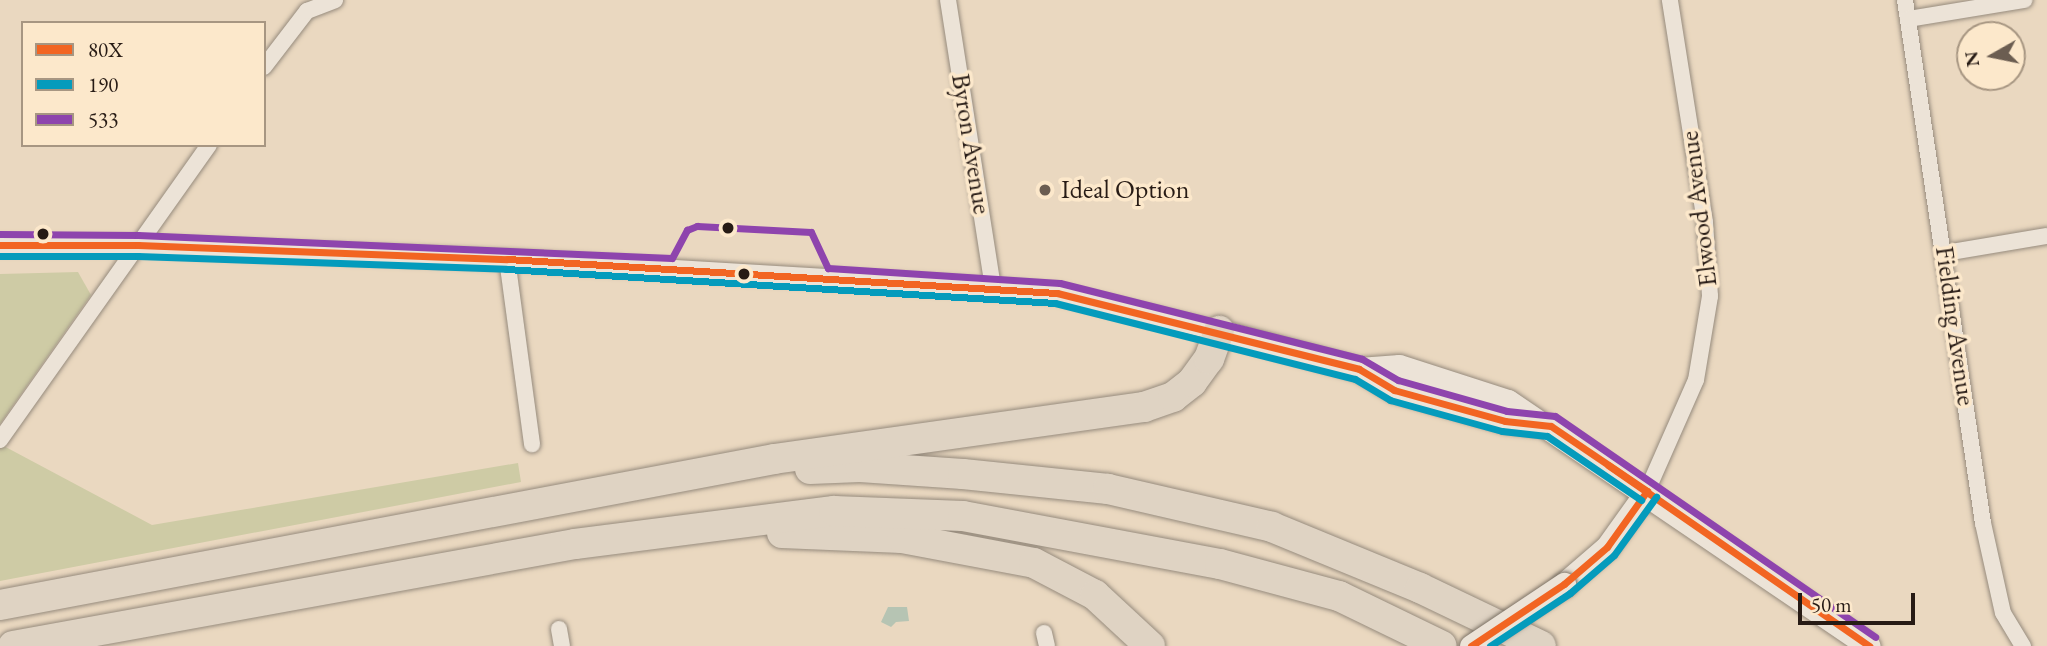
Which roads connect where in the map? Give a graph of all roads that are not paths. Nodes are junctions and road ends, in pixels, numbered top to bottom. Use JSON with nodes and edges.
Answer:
{"nodes":[{"id":1,"x":335,"y":0,"type":"edge"},
{"id":2,"x":948,"y":0,"type":"edge"},
{"id":3,"x":1670,"y":0,"type":"edge"},
{"id":4,"x":1905,"y":0,"type":"edge"},
{"id":5,"x":2024,"y":0,"type":"edge"},
{"id":6,"x":1908,"y":19,"type":"junction"},
{"id":7,"x":266,"y":64,"type":"edge"},
{"id":8,"x":208,"y":147,"type":"edge"},
{"id":9,"x":2047,"y":236,"type":"edge"},
{"id":10,"x":0,"y":245,"type":"edge"},
{"id":11,"x":138,"y":245,"type":"junction"},
{"id":12,"x":1945,"y":253,"type":"junction"},
{"id":13,"x":507,"y":259,"type":"junction"},
{"id":14,"x":993,"y":288,"type":"junction"},
{"id":15,"x":1219,"y":331,"type":"junction"},
{"id":16,"x":0,"y":440,"type":"edge"},
{"id":17,"x":532,"y":444,"type":"dead end"},
{"id":18,"x":653,"y":484,"type":"junction"},
{"id":19,"x":1647,"y":491,"type":"junction"},
{"id":20,"x":575,"y":544,"type":"junction"},
{"id":21,"x":0,"y":605,"type":"edge"},
{"id":22,"x":559,"y":629,"type":"dead end"},
{"id":23,"x":13,"y":646,"type":"edge"},
{"id":24,"x":562,"y":646,"type":"edge"},
{"id":25,"x":1150,"y":646,"type":"edge"},
{"id":26,"x":1442,"y":646,"type":"edge"},
{"id":27,"x":1471,"y":646,"type":"edge"},
{"id":28,"x":1541,"y":646,"type":"edge"},
{"id":29,"x":1870,"y":646,"type":"edge"},
{"id":30,"x":2023,"y":646,"type":"edge"}],
"edges":[{"from":1,"to":7,"type":"street"},
{"from":2,"to":14,"type":"street","name":"Byron Avenue"},
{"from":3,"to":19,"type":"street","name":"Elwood Avenue"},
{"from":4,"to":6,"type":"street","name":"Fielding Avenue"},
{"from":5,"to":6,"type":"street"},
{"from":6,"to":12,"type":"street","name":"Fielding Avenue"},
{"from":8,"to":11,"type":"street"},
{"from":9,"to":12,"type":"street"},
{"from":10,"to":11,"type":"street"},
{"from":11,"to":13,"type":"street"},
{"from":11,"to":16,"type":"street"},
{"from":12,"to":30,"type":"street","name":"Fielding Avenue"},
{"from":13,"to":14,"type":"street"},
{"from":13,"to":17,"type":"street"},
{"from":14,"to":15,"type":"street"},
{"from":15,"to":18,"type":"highway"},
{"from":15,"to":19,"type":"main road"},
{"from":18,"to":21,"type":"highway"},
{"from":18,"to":28,"type":"highway"},
{"from":19,"to":27,"type":"main road","bridge":true},
{"from":19,"to":29,"type":"main road"},
{"from":20,"to":23,"type":"highway"},
{"from":20,"to":25,"type":"highway"},
{"from":20,"to":26,"type":"highway"},
{"from":22,"to":24,"type":"street"}]}
